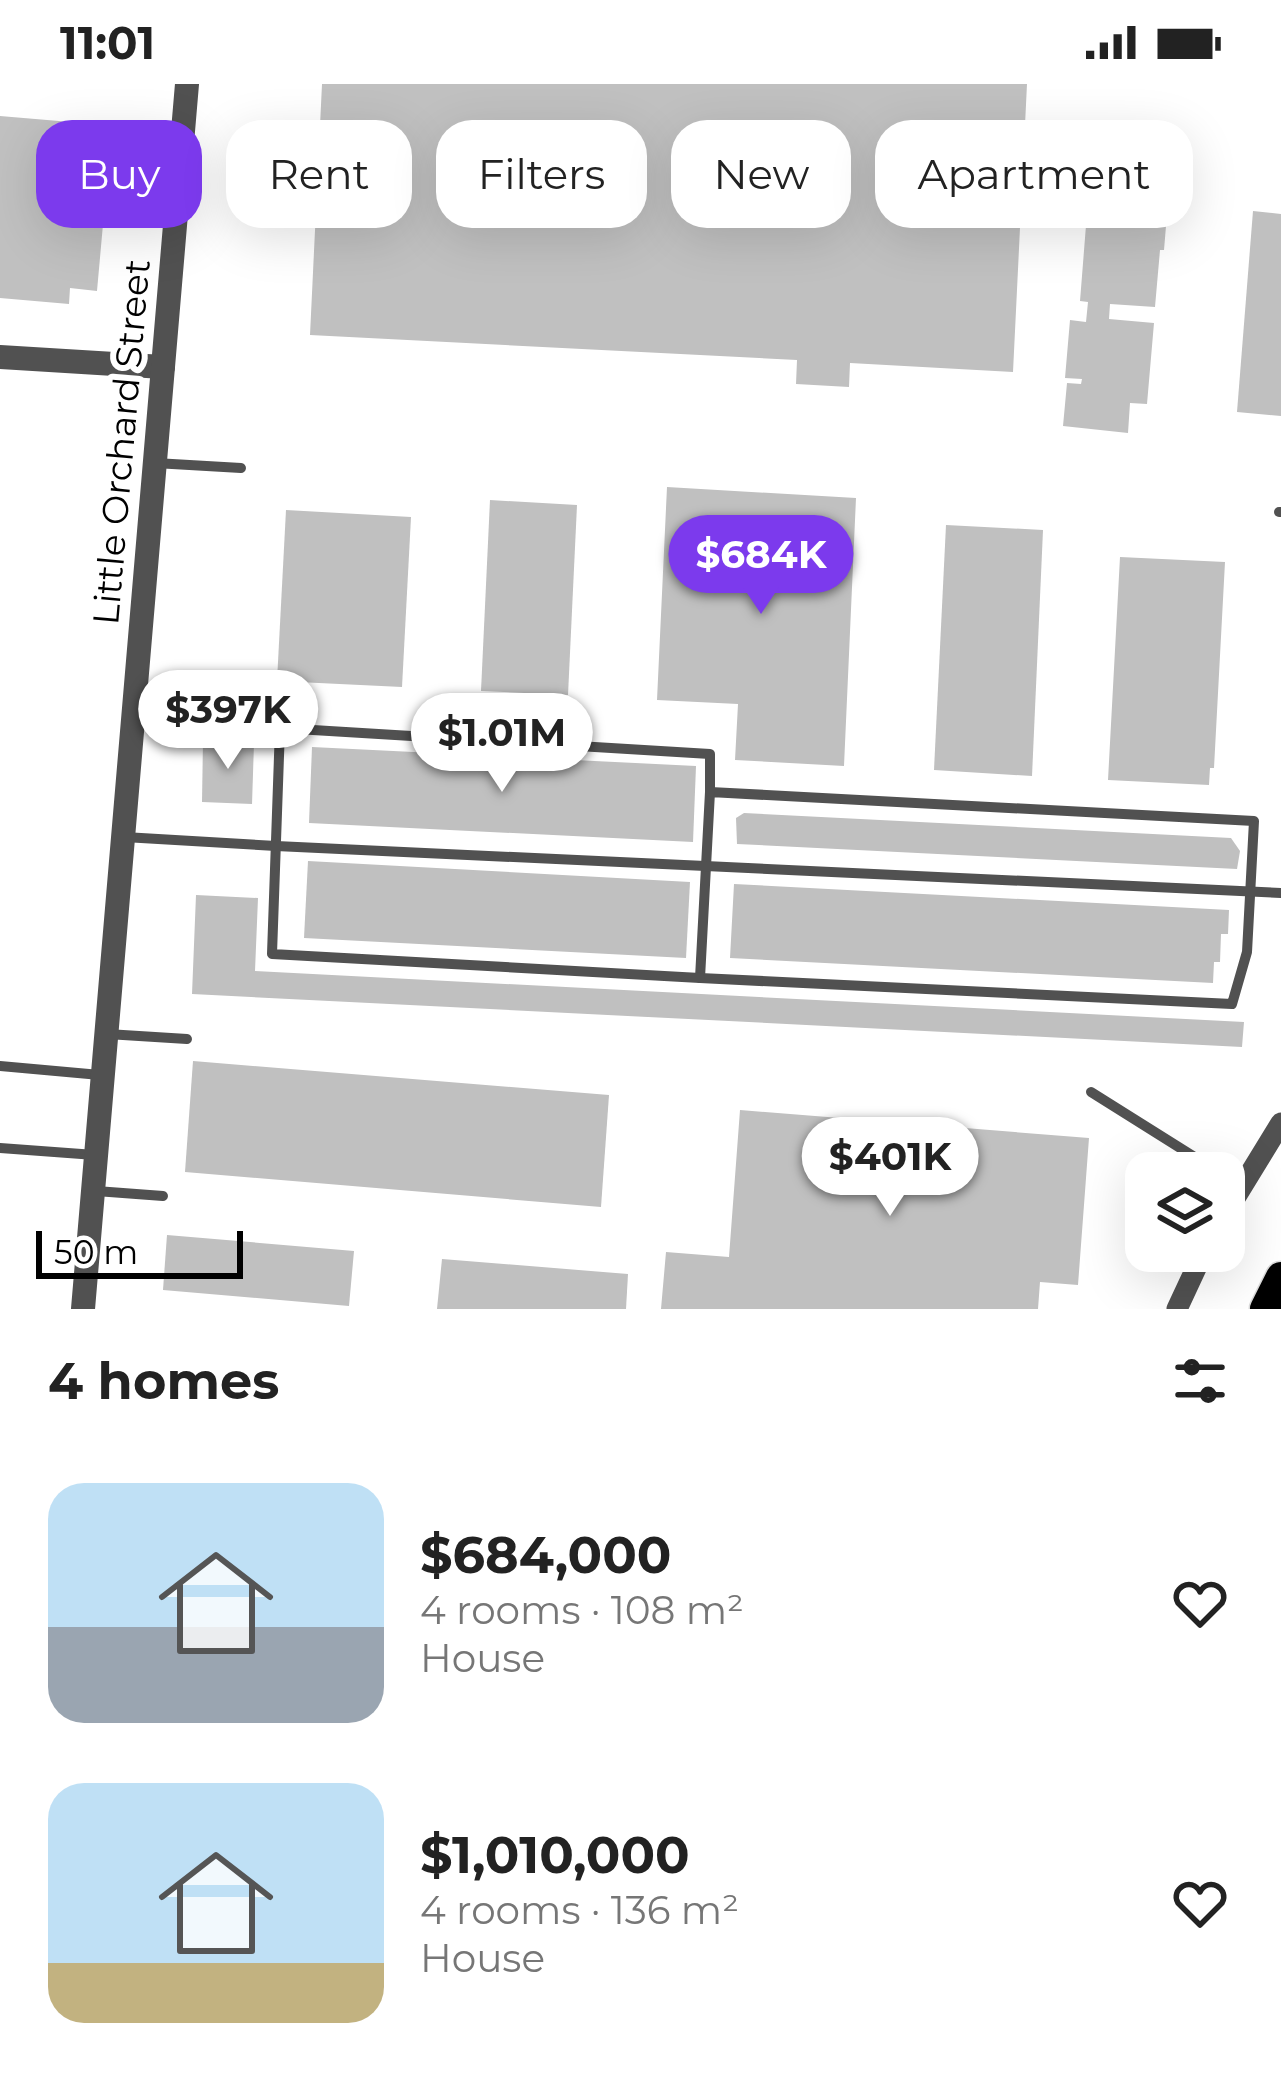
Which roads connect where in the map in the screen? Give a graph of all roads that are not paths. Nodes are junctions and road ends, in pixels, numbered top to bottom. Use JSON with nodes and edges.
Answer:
{"nodes":[{"id":1,"x":187,"y":84,"type":"edge"},
{"id":2,"x":0,"y":357,"type":"edge"},
{"id":3,"x":164,"y":367,"type":"junction"},
{"id":4,"x":155,"y":463,"type":"junction"},
{"id":5,"x":241,"y":467,"type":"dead end"},
{"id":6,"x":710,"y":792,"type":"junction"},
{"id":7,"x":124,"y":837,"type":"junction"},
{"id":8,"x":276,"y":846,"type":"junction"},
{"id":9,"x":707,"y":865,"type":"junction"},
{"id":10,"x":1252,"y":890,"type":"junction"},
{"id":11,"x":1281,"y":893,"type":"edge"},
{"id":12,"x":700,"y":978,"type":"junction"},
{"id":13,"x":106,"y":1034,"type":"junction"},
{"id":14,"x":188,"y":1039,"type":"dead end"},
{"id":15,"x":0,"y":1066,"type":"edge"},
{"id":16,"x":103,"y":1075,"type":"junction"},
{"id":17,"x":1091,"y":1093,"type":"dead end"},
{"id":18,"x":1281,"y":1123,"type":"edge"},
{"id":19,"x":0,"y":1148,"type":"edge"},
{"id":20,"x":1186,"y":1152,"type":"edge"},
{"id":21,"x":95,"y":1155,"type":"junction"},
{"id":22,"x":1245,"y":1160,"type":"edge"},
{"id":23,"x":93,"y":1191,"type":"junction"},
{"id":24,"x":163,"y":1196,"type":"dead end"},
{"id":25,"x":1194,"y":1272,"type":"edge"},
{"id":26,"x":1281,"y":1277,"type":"edge"},
{"id":27,"x":90,"y":1308,"type":"edge"},
{"id":28,"x":1177,"y":1309,"type":"edge"},
{"id":29,"x":1264,"y":1309,"type":"edge"}],
"edges":[{"from":1,"to":3,"type":"street","name":"Little Orchard Street"},
{"from":2,"to":3,"type":"street"},
{"from":3,"to":4,"type":"street","name":"Little Orchard Street"},
{"from":4,"to":5,"type":"lane"},
{"from":4,"to":7,"type":"street","name":"Little Orchard Street"},
{"from":6,"to":8,"type":"lane"},
{"from":6,"to":9,"type":"lane"},
{"from":6,"to":10,"type":"lane"},
{"from":7,"to":8,"type":"lane"},
{"from":7,"to":13,"type":"street","name":"Little Orchard Street"},
{"from":8,"to":9,"type":"lane"},
{"from":8,"to":12,"type":"lane"},
{"from":9,"to":10,"type":"lane"},
{"from":9,"to":12,"type":"lane"},
{"from":10,"to":11,"type":"lane"},
{"from":10,"to":12,"type":"lane"},
{"from":13,"to":14,"type":"lane"},
{"from":13,"to":16,"type":"street","name":"Little Orchard Street"},
{"from":15,"to":16,"type":"lane"},
{"from":16,"to":21,"type":"street","name":"Little Orchard Street"},
{"from":17,"to":20,"type":"lane"},
{"from":18,"to":22,"type":"street"},
{"from":19,"to":21,"type":"lane"},
{"from":21,"to":23,"type":"street","name":"Little Orchard Street"},
{"from":23,"to":24,"type":"lane"},
{"from":23,"to":27,"type":"street","name":"Little Orchard Street"},
{"from":25,"to":28,"type":"street"},
{"from":26,"to":29,"type":"main road"}]}
